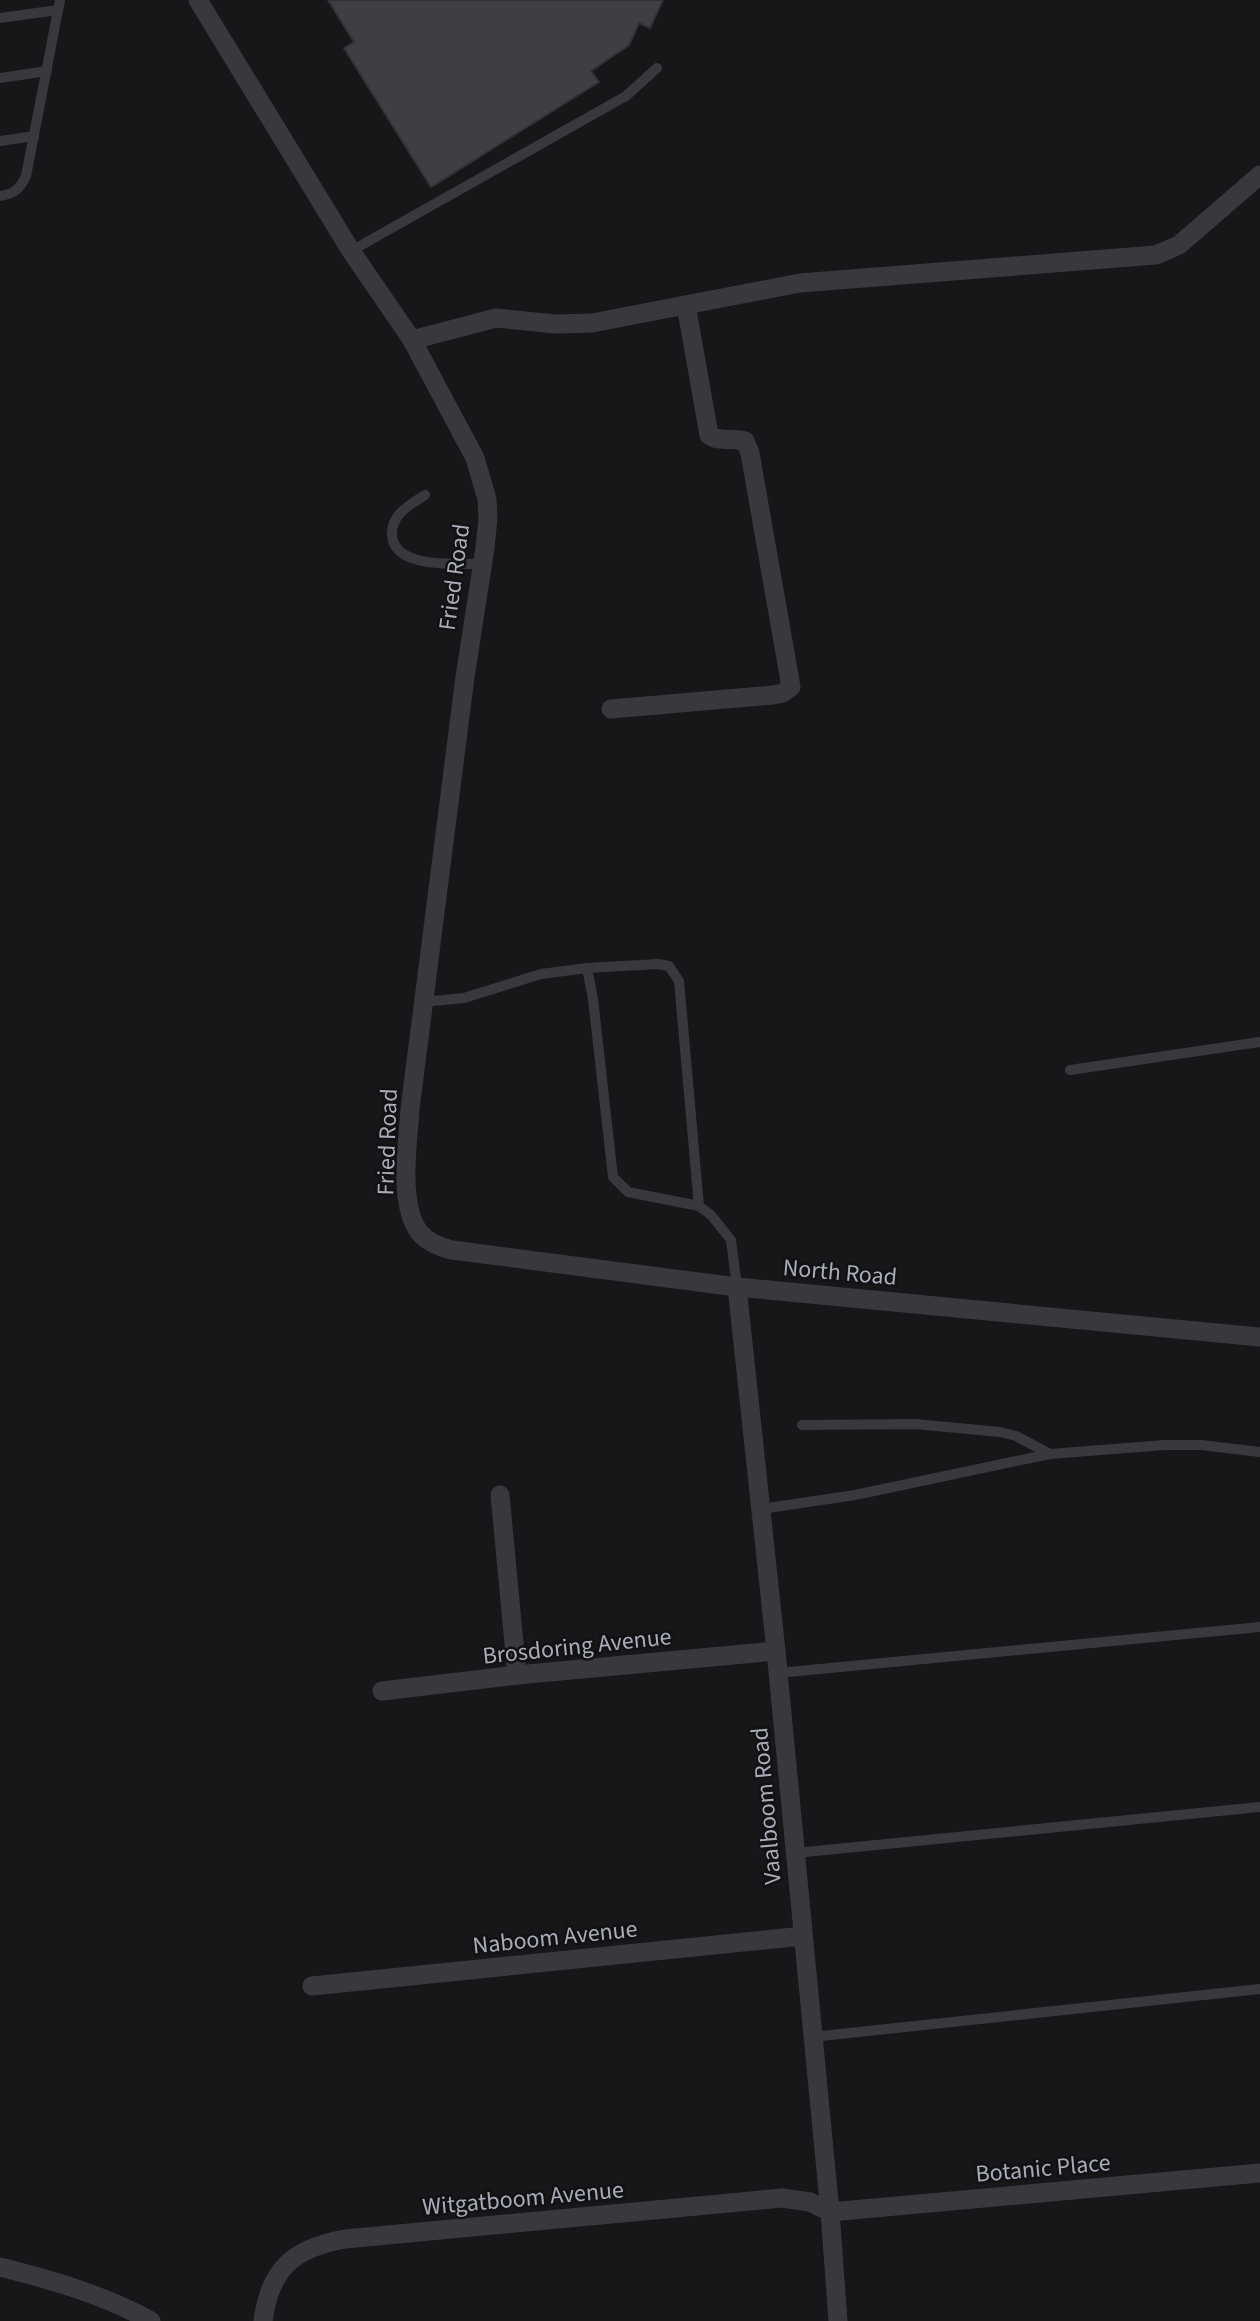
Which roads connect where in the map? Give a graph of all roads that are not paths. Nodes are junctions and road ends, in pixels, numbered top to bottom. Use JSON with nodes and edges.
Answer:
{"nodes":[{"id":1,"x":198,"y":0,"type":"edge"},
{"id":2,"x":59,"y":5,"type":"edge"},
{"id":3,"x":0,"y":19,"type":"edge"},
{"id":4,"x":657,"y":68,"type":"dead end"},
{"id":5,"x":47,"y":71,"type":"junction"},
{"id":6,"x":0,"y":78,"type":"edge"},
{"id":7,"x":34,"y":136,"type":"junction"},
{"id":8,"x":0,"y":141,"type":"edge"},
{"id":9,"x":1260,"y":175,"type":"edge"},
{"id":10,"x":0,"y":196,"type":"edge"},
{"id":11,"x":351,"y":251,"type":"junction"},
{"id":12,"x":686,"y":305,"type":"junction"},
{"id":13,"x":412,"y":340,"type":"junction"},
{"id":14,"x":425,"y":495,"type":"dead end"},
{"id":15,"x":482,"y":564,"type":"junction"},
{"id":16,"x":611,"y":709,"type":"dead end"},
{"id":17,"x":587,"y":968,"type":"junction"},
{"id":18,"x":424,"y":1002,"type":"junction"},
{"id":19,"x":1260,"y":1042,"type":"edge"},
{"id":20,"x":1070,"y":1070,"type":"dead end"},
{"id":21,"x":699,"y":1206,"type":"junction"},
{"id":22,"x":420,"y":1234,"type":"joint"},
{"id":23,"x":737,"y":1287,"type":"junction"},
{"id":24,"x":1260,"y":1337,"type":"edge"},
{"id":25,"x":802,"y":1425,"type":"dead end"},
{"id":26,"x":1260,"y":1452,"type":"edge"},
{"id":27,"x":1050,"y":1454,"type":"junction"},
{"id":28,"x":500,"y":1494,"type":"dead end"},
{"id":29,"x":761,"y":1509,"type":"junction"},
{"id":30,"x":1260,"y":1627,"type":"edge"},
{"id":31,"x":776,"y":1651,"type":"junction"},
{"id":32,"x":778,"y":1673,"type":"junction"},
{"id":33,"x":517,"y":1675,"type":"junction"},
{"id":34,"x":382,"y":1692,"type":"dead end"},
{"id":35,"x":1260,"y":1807,"type":"edge"},
{"id":36,"x":794,"y":1853,"type":"junction"},
{"id":37,"x":803,"y":1936,"type":"junction"},
{"id":38,"x":312,"y":1986,"type":"dead end"},
{"id":39,"x":1260,"y":1989,"type":"edge"},
{"id":40,"x":812,"y":2037,"type":"junction"},
{"id":41,"x":1260,"y":2173,"type":"edge"},
{"id":42,"x":830,"y":2212,"type":"junction"},
{"id":43,"x":0,"y":2267,"type":"edge"},
{"id":44,"x":151,"y":2321,"type":"edge"},
{"id":45,"x":263,"y":2321,"type":"edge"},
{"id":46,"x":838,"y":2321,"type":"edge"}],
"edges":[{"from":1,"to":11,"type":"street","name":"Fried Road"},
{"from":2,"to":3,"type":"lane"},
{"from":2,"to":5,"type":"lane"},
{"from":4,"to":11,"type":"lane"},
{"from":5,"to":6,"type":"lane"},
{"from":5,"to":7,"type":"lane"},
{"from":7,"to":8,"type":"lane"},
{"from":7,"to":10,"type":"lane"},
{"from":9,"to":12,"type":"street"},
{"from":11,"to":13,"type":"street","name":"Fried Road"},
{"from":12,"to":13,"type":"street"},
{"from":12,"to":16,"type":"street"},
{"from":13,"to":15,"type":"street","name":"Fried Road"},
{"from":14,"to":15,"type":"lane"},
{"from":15,"to":18,"type":"street","name":"Fried Road"},
{"from":17,"to":18,"type":"lane"},
{"from":17,"to":21,"type":"lane"},
{"from":17,"to":21,"type":"lane"},
{"from":18,"to":22,"type":"street","name":"Fried Road"},
{"from":19,"to":20,"type":"lane"},
{"from":21,"to":23,"type":"lane"},
{"from":22,"to":23,"type":"street","name":"North Road"},
{"from":23,"to":24,"type":"street","name":"North Road"},
{"from":23,"to":29,"type":"street","name":"Vaalboom Road"},
{"from":25,"to":27,"type":"lane"},
{"from":26,"to":27,"type":"lane"},
{"from":27,"to":29,"type":"lane"},
{"from":28,"to":33,"type":"street"},
{"from":29,"to":31,"type":"street","name":"Vaalboom Road"},
{"from":30,"to":32,"type":"lane"},
{"from":31,"to":32,"type":"street","name":"Vaalboom Road"},
{"from":31,"to":33,"type":"street","name":"Brosdoring Avenue"},
{"from":32,"to":36,"type":"street","name":"Vaalboom Road"},
{"from":33,"to":34,"type":"street","name":"Brosdoring Avenue"},
{"from":35,"to":36,"type":"lane"},
{"from":36,"to":37,"type":"street","name":"Vaalboom Road"},
{"from":37,"to":38,"type":"street","name":"Naboom Avenue"},
{"from":37,"to":40,"type":"street","name":"Vaalboom Road"},
{"from":39,"to":40,"type":"lane"},
{"from":40,"to":42,"type":"street","name":"Vaalboom Road"},
{"from":41,"to":42,"type":"street","name":"Botanic Place"},
{"from":42,"to":45,"type":"street","name":"Witgatboom Avenue"},
{"from":42,"to":46,"type":"street","name":"Vaalboom Road"},
{"from":43,"to":44,"type":"street"}]}
